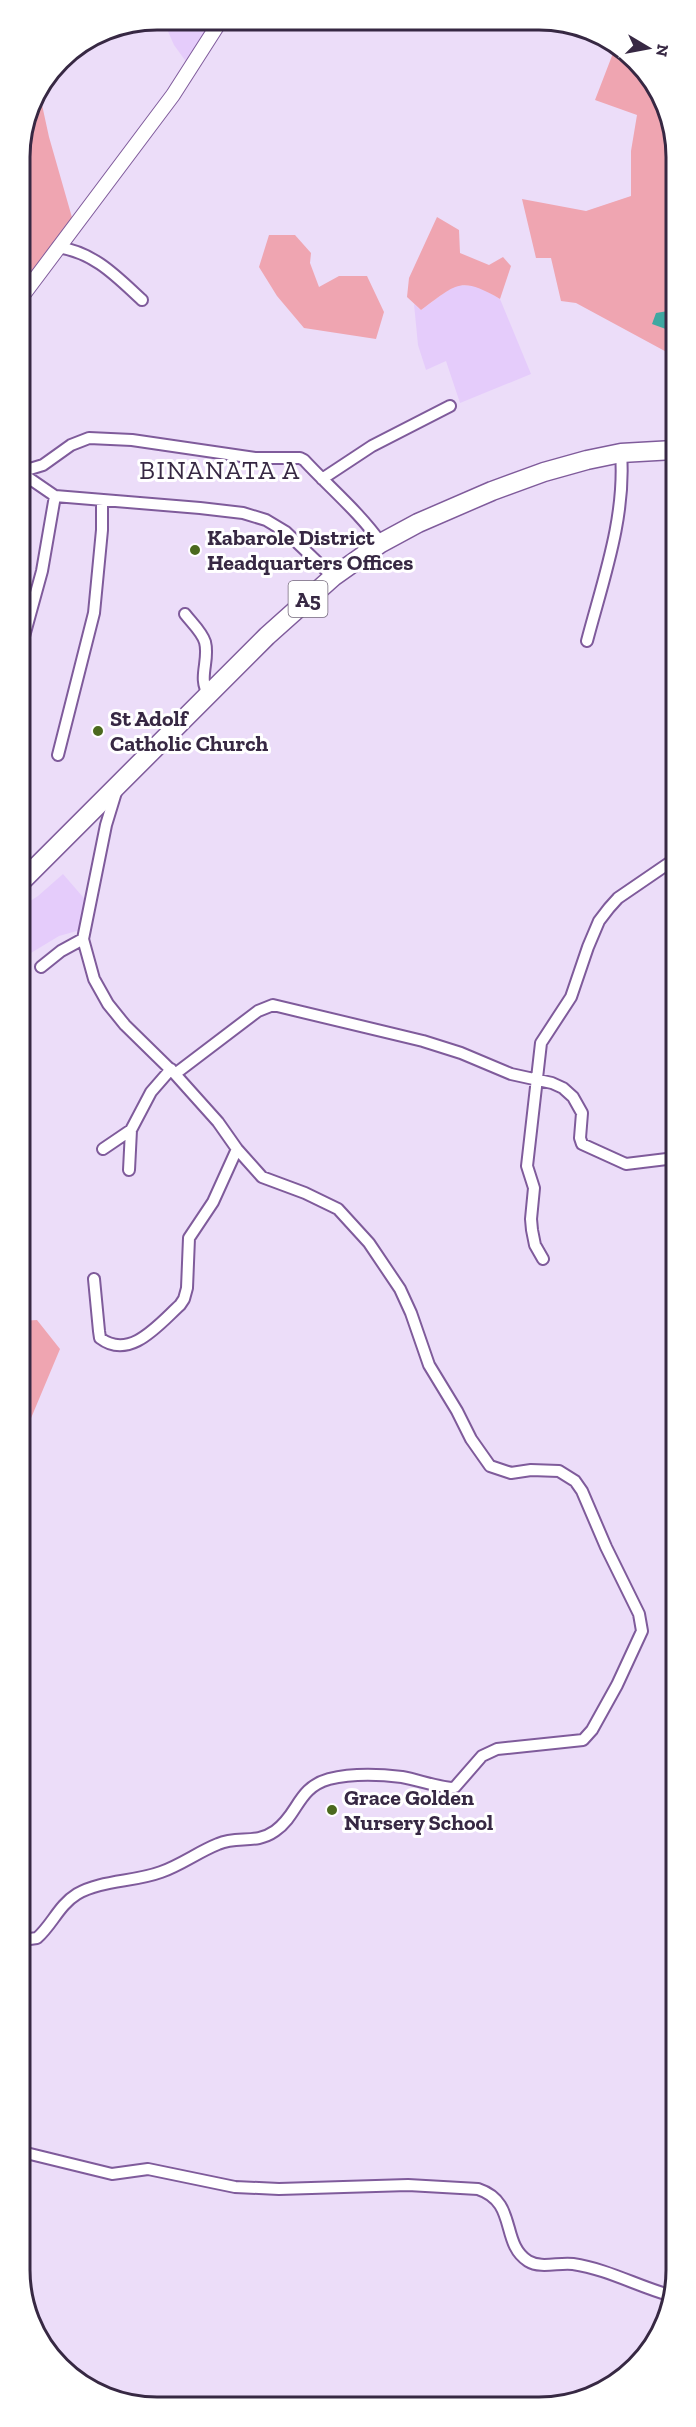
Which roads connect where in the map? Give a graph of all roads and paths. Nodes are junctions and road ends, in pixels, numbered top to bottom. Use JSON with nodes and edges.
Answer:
{"nodes":[{"id":1,"x":215,"y":30,"type":"edge"},
{"id":2,"x":58,"y":247,"type":"junction"},
{"id":3,"x":30,"y":285,"type":"edge"},
{"id":4,"x":142,"y":300,"type":"dead end"},
{"id":5,"x":450,"y":406,"type":"dead end"},
{"id":6,"x":666,"y":450,"type":"edge"},
{"id":7,"x":621,"y":453,"type":"junction"},
{"id":8,"x":30,"y":469,"type":"edge"},
{"id":9,"x":30,"y":479,"type":"edge"},
{"id":10,"x":322,"y":479,"type":"junction"},
{"id":11,"x":56,"y":496,"type":"junction"},
{"id":12,"x":102,"y":502,"type":"junction"},
{"id":13,"x":381,"y":543,"type":"junction"},
{"id":14,"x":333,"y":578,"type":"junction"},
{"id":15,"x":185,"y":614,"type":"dead end"},
{"id":16,"x":30,"y":615,"type":"edge"},
{"id":17,"x":587,"y":640,"type":"dead end"},
{"id":18,"x":209,"y":695,"type":"junction"},
{"id":19,"x":57,"y":755,"type":"dead end"},
{"id":20,"x":118,"y":785,"type":"junction"},
{"id":21,"x":666,"y":865,"type":"edge"},
{"id":22,"x":30,"y":873,"type":"edge"},
{"id":23,"x":83,"y":939,"type":"junction"},
{"id":24,"x":41,"y":967,"type":"dead end"},
{"id":25,"x":173,"y":1072,"type":"junction"},
{"id":26,"x":536,"y":1078,"type":"junction"},
{"id":27,"x":131,"y":1130,"type":"junction"},
{"id":28,"x":103,"y":1149,"type":"dead end"},
{"id":29,"x":237,"y":1149,"type":"junction"},
{"id":30,"x":666,"y":1159,"type":"edge"},
{"id":31,"x":129,"y":1170,"type":"dead end"},
{"id":32,"x":543,"y":1259,"type":"dead end"},
{"id":33,"x":94,"y":1279,"type":"dead end"},
{"id":34,"x":30,"y":1939,"type":"edge"},
{"id":35,"x":30,"y":2154,"type":"edge"},
{"id":36,"x":664,"y":2293,"type":"edge"}],
"edges":[{"from":1,"to":2,"type":"street"},
{"from":2,"to":3,"type":"street"},
{"from":2,"to":4,"type":"street"},
{"from":5,"to":10,"type":"street"},
{"from":6,"to":7,"type":"highway","number":"A5"},
{"from":7,"to":13,"type":"highway","number":"A5"},
{"from":7,"to":17,"type":"street"},
{"from":8,"to":10,"type":"street"},
{"from":9,"to":11,"type":"street"},
{"from":10,"to":13,"type":"street"},
{"from":11,"to":12,"type":"street"},
{"from":11,"to":16,"type":"street"},
{"from":12,"to":14,"type":"street"},
{"from":12,"to":19,"type":"street"},
{"from":13,"to":14,"type":"highway","number":"A5"},
{"from":14,"to":18,"type":"highway","number":"A5"},
{"from":15,"to":18,"type":"street"},
{"from":18,"to":20,"type":"highway","number":"A5"},
{"from":20,"to":22,"type":"highway","number":"A5"},
{"from":20,"to":23,"type":"street"},
{"from":21,"to":26,"type":"street"},
{"from":23,"to":24,"type":"street"},
{"from":23,"to":25,"type":"street"},
{"from":25,"to":26,"type":"street"},
{"from":25,"to":27,"type":"street"},
{"from":25,"to":29,"type":"street"},
{"from":26,"to":30,"type":"street"},
{"from":26,"to":32,"type":"street"},
{"from":27,"to":28,"type":"street"},
{"from":27,"to":31,"type":"street"},
{"from":29,"to":33,"type":"street"},
{"from":29,"to":34,"type":"street"},
{"from":35,"to":36,"type":"street"}]}
